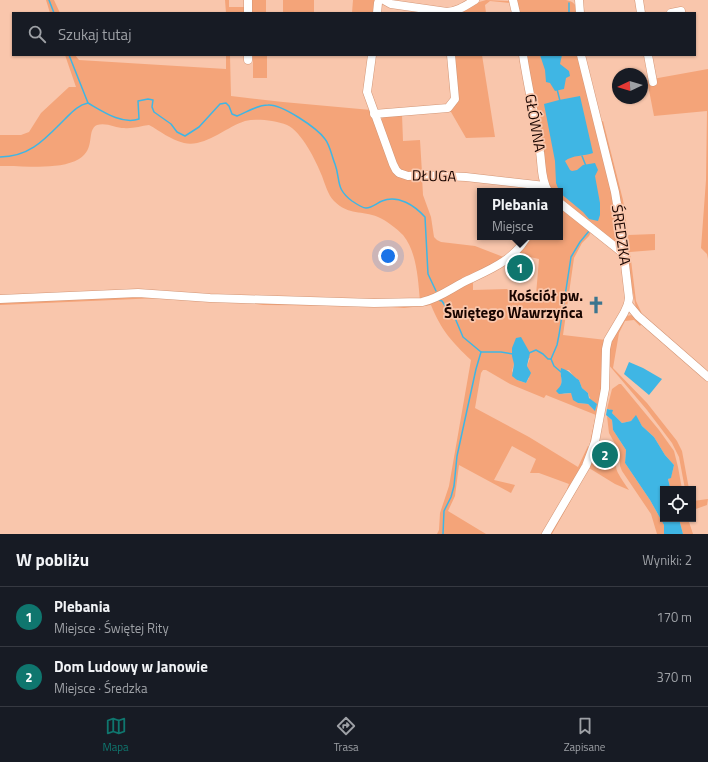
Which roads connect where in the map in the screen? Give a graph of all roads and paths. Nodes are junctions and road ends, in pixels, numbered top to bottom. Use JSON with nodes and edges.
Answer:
{"nodes":[{"id":1,"x":248,"y":0,"type":"edge"},
{"id":2,"x":379,"y":0,"type":"edge"},
{"id":3,"x":384,"y":0,"type":"edge"},
{"id":4,"x":475,"y":0,"type":"edge"},
{"id":5,"x":513,"y":0,"type":"edge"},
{"id":6,"x":579,"y":0,"type":"edge"},
{"id":7,"x":639,"y":0,"type":"edge"},
{"id":8,"x":681,"y":11,"type":"dead end"},
{"id":9,"x":248,"y":12,"type":"edge"},
{"id":10,"x":377,"y":12,"type":"edge"},
{"id":11,"x":454,"y":12,"type":"edge"},
{"id":12,"x":516,"y":12,"type":"edge"},
{"id":13,"x":580,"y":12,"type":"edge"},
{"id":14,"x":641,"y":12,"type":"edge"},
{"id":15,"x":676,"y":12,"type":"edge"},
{"id":16,"x":372,"y":56,"type":"edge"},
{"id":17,"x":451,"y":56,"type":"edge"},
{"id":18,"x":523,"y":56,"type":"edge"},
{"id":19,"x":581,"y":56,"type":"edge"},
{"id":20,"x":648,"y":56,"type":"edge"},
{"id":21,"x":653,"y":82,"type":"dead end"},
{"id":22,"x":374,"y":114,"type":"junction"},
{"id":23,"x":547,"y":188,"type":"edge"},
{"id":24,"x":563,"y":205,"type":"edge"},
{"id":25,"x":525,"y":240,"type":"edge"},
{"id":26,"x":624,"y":254,"type":"junction"},
{"id":27,"x":0,"y":299,"type":"edge"},
{"id":28,"x":628,"y":304,"type":"junction"},
{"id":29,"x":708,"y":376,"type":"edge"},
{"id":30,"x":546,"y":534,"type":"edge"}],
"edges":[{"from":1,"to":9,"type":"street"},
{"from":2,"to":10,"type":"street"},
{"from":3,"to":11,"type":"street"},
{"from":4,"to":11,"type":"street"},
{"from":5,"to":12,"type":"street"},
{"from":6,"to":13,"type":"street"},
{"from":7,"to":14,"type":"street"},
{"from":8,"to":15,"type":"street"},
{"from":16,"to":22,"type":"street","name":"DŁUGA"},
{"from":17,"to":22,"type":"street"},
{"from":18,"to":23,"type":"street","name":"GŁÓWNA"},
{"from":19,"to":26,"type":"street","name":"ŚREDZKA"},
{"from":20,"to":21,"type":"street"},
{"from":22,"to":23,"type":"street","name":"DŁUGA"},
{"from":24,"to":26,"type":"street"},
{"from":25,"to":27,"type":"street"},
{"from":26,"to":28,"type":"street","name":"ŚREDZKA"},
{"from":28,"to":29,"type":"street"},
{"from":28,"to":30,"type":"street"}]}
